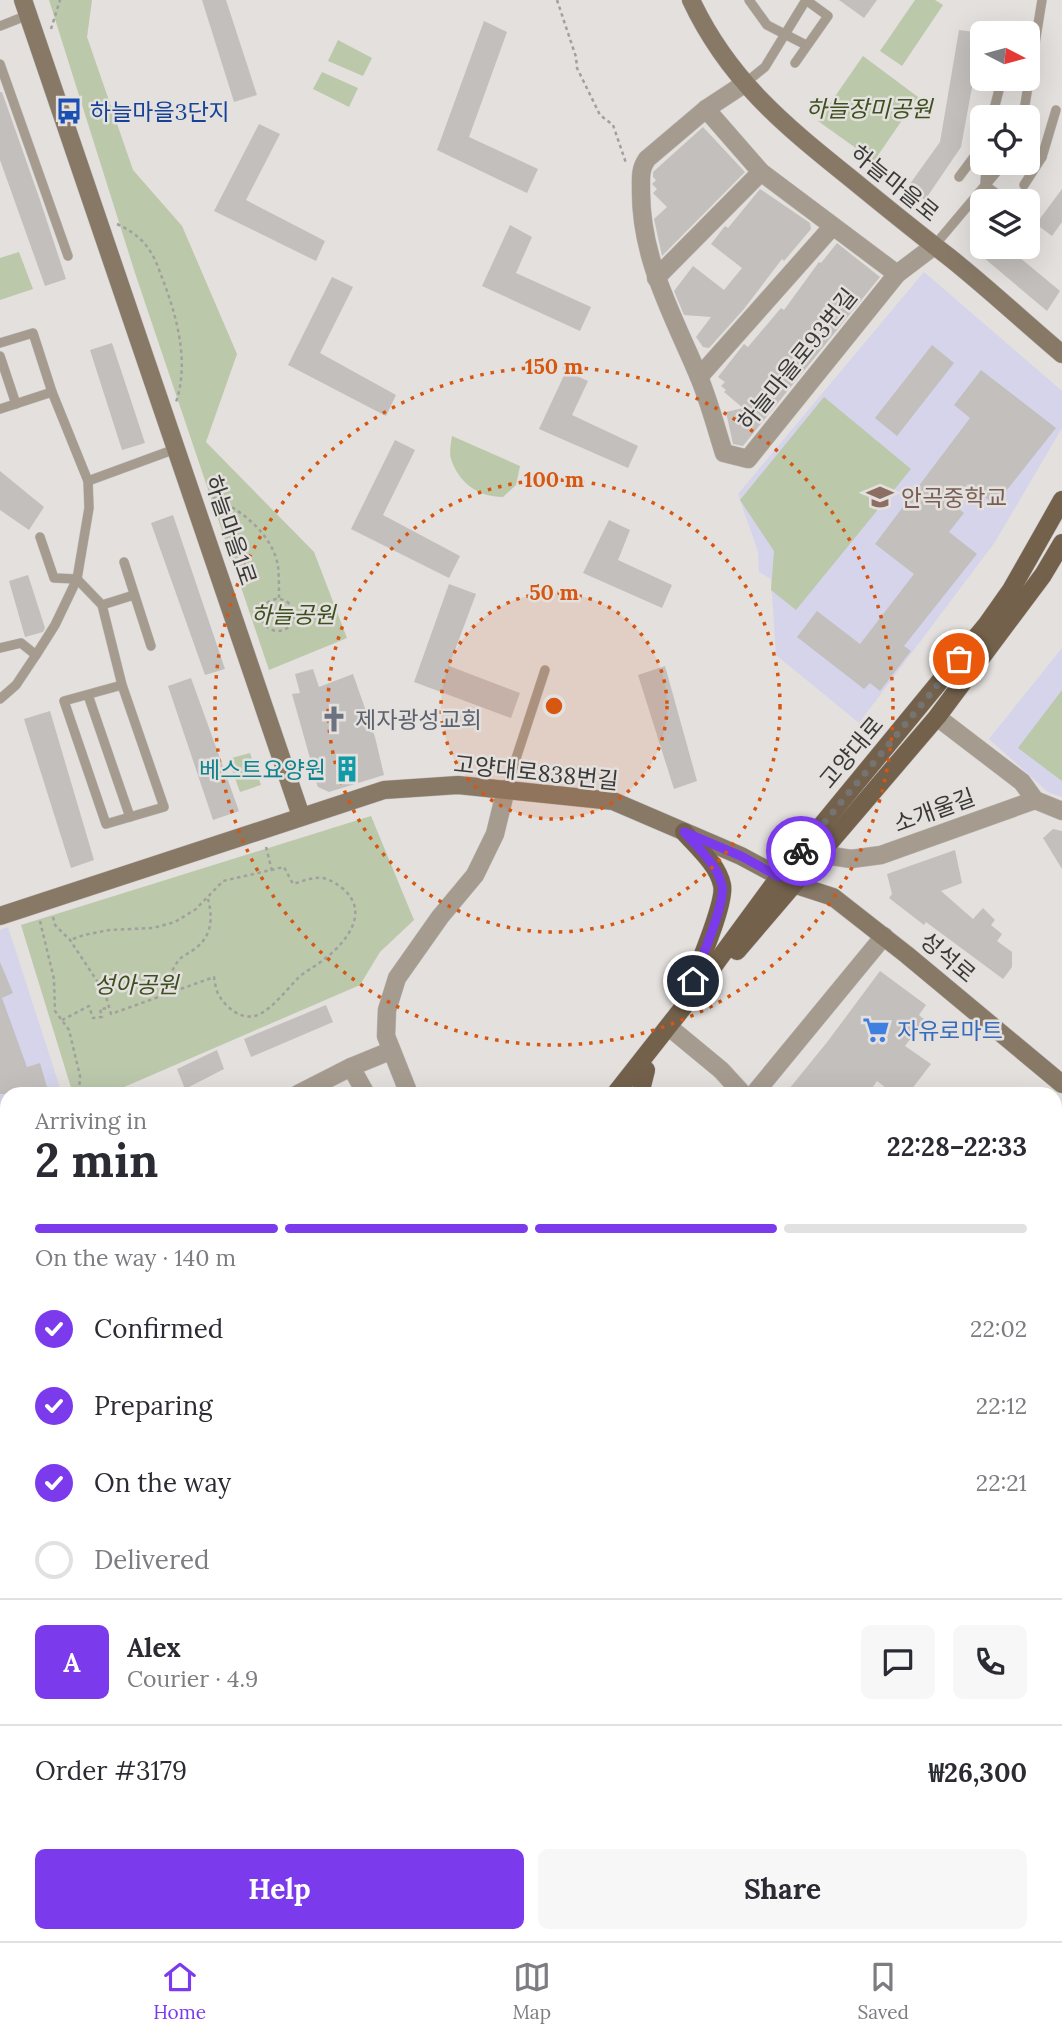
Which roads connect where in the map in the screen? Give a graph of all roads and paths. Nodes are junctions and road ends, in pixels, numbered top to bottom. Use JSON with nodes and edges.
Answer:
{"nodes":[{"id":1,"x":60,"y":0,"type":"edge"},
{"id":2,"x":557,"y":0,"type":"edge"},
{"id":3,"x":691,"y":0,"type":"edge"},
{"id":4,"x":749,"y":0,"type":"edge"},
{"id":5,"x":1042,"y":0,"type":"edge"},
{"id":6,"x":26,"y":7,"type":"edge"},
{"id":7,"x":0,"y":26,"type":"edge"},
{"id":8,"x":51,"y":29,"type":"dead end"},
{"id":9,"x":787,"y":34,"type":"junction"},
{"id":10,"x":806,"y":45,"type":"junction"},
{"id":11,"x":795,"y":63,"type":"dead end"},
{"id":12,"x":0,"y":64,"type":"edge"},
{"id":13,"x":744,"y":84,"type":"junction"},
{"id":14,"x":1025,"y":105,"type":"edge"},
{"id":15,"x":706,"y":109,"type":"junction"},
{"id":16,"x":1056,"y":110,"type":"dead end"},
{"id":17,"x":1042,"y":157,"type":"joint"},
{"id":18,"x":970,"y":163,"type":"edge"},
{"id":19,"x":642,"y":167,"type":"junction"},
{"id":20,"x":761,"y":172,"type":"junction"},
{"id":21,"x":986,"y":175,"type":"edge"},
{"id":22,"x":994,"y":175,"type":"edge"},
{"id":23,"x":959,"y":177,"type":"dead end"},
{"id":24,"x":985,"y":185,"type":"junction"},
{"id":25,"x":1024,"y":185,"type":"dead end"},
{"id":26,"x":990,"y":189,"type":"edge"},
{"id":27,"x":114,"y":222,"type":"dead end"},
{"id":28,"x":832,"y":227,"type":"junction"},
{"id":29,"x":934,"y":246,"type":"junction"},
{"id":30,"x":68,"y":256,"type":"dead end"},
{"id":31,"x":897,"y":274,"type":"junction"},
{"id":32,"x":656,"y":278,"type":"junction"},
{"id":33,"x":0,"y":343,"type":"edge"},
{"id":34,"x":1062,"y":354,"type":"edge"},
{"id":35,"x":0,"y":356,"type":"edge"},
{"id":36,"x":699,"y":377,"type":"junction"},
{"id":37,"x":52,"y":391,"type":"junction"},
{"id":38,"x":16,"y":404,"type":"junction"},
{"id":39,"x":174,"y":405,"type":"dead end"},
{"id":40,"x":0,"y":409,"type":"edge"},
{"id":41,"x":178,"y":448,"type":"junction"},
{"id":42,"x":88,"y":481,"type":"junction"},
{"id":43,"x":204,"y":494,"type":"dead end"},
{"id":44,"x":1062,"y":500,"type":"edge"},
{"id":45,"x":40,"y":537,"type":"dead end"},
{"id":46,"x":1062,"y":543,"type":"edge"},
{"id":47,"x":124,"y":562,"type":"dead end"},
{"id":48,"x":77,"y":579,"type":"junction"},
{"id":49,"x":134,"y":595,"type":"junction"},
{"id":50,"x":279,"y":598,"type":"junction"},
{"id":51,"x":102,"y":605,"type":"junction"},
{"id":52,"x":263,"y":621,"type":"junction"},
{"id":53,"x":253,"y":623,"type":"dead end"},
{"id":54,"x":151,"y":646,"type":"dead end"},
{"id":55,"x":0,"y":648,"type":"edge"},
{"id":56,"x":36,"y":655,"type":"junction"},
{"id":57,"x":545,"y":670,"type":"dead end"},
{"id":58,"x":122,"y":685,"type":"junction"},
{"id":59,"x":88,"y":695,"type":"junction"},
{"id":60,"x":0,"y":699,"type":"edge"},
{"id":61,"x":937,"y":717,"type":"junction"},
{"id":62,"x":506,"y":789,"type":"junction"},
{"id":63,"x":1035,"y":800,"type":"junction"},
{"id":64,"x":1062,"y":811,"type":"edge"},
{"id":65,"x":130,"y":817,"type":"junction"},
{"id":66,"x":302,"y":817,"type":"junction"},
{"id":67,"x":684,"y":832,"type":"junction"},
{"id":68,"x":264,"y":842,"type":"dead end"},
{"id":69,"x":819,"y":854,"type":"junction"},
{"id":70,"x":272,"y":871,"type":"junction"},
{"id":71,"x":786,"y":881,"type":"junction"},
{"id":72,"x":208,"y":899,"type":"junction"},
{"id":73,"x":51,"y":910,"type":"dead end"},
{"id":74,"x":37,"y":914,"type":"dead end"},
{"id":75,"x":0,"y":916,"type":"edge"},
{"id":76,"x":884,"y":936,"type":"junction"},
{"id":77,"x":70,"y":940,"type":"junction"},
{"id":78,"x":162,"y":996,"type":"junction"},
{"id":79,"x":685,"y":1005,"type":"junction"},
{"id":80,"x":109,"y":1008,"type":"junction"},
{"id":81,"x":62,"y":1020,"type":"junction"},
{"id":82,"x":675,"y":1032,"type":"junction"},
{"id":83,"x":390,"y":1051,"type":"junction"},
{"id":84,"x":351,"y":1067,"type":"junction"},
{"id":85,"x":646,"y":1070,"type":"junction"},
{"id":86,"x":1062,"y":1084,"type":"edge"},
{"id":87,"x":79,"y":1087,"type":"edge"},
{"id":88,"x":312,"y":1087,"type":"edge"},
{"id":89,"x":362,"y":1087,"type":"edge"},
{"id":90,"x":406,"y":1087,"type":"edge"},
{"id":91,"x":621,"y":1087,"type":"edge"},
{"id":92,"x":634,"y":1087,"type":"edge"},
{"id":93,"x":642,"y":1087,"type":"edge"},
{"id":94,"x":737,"y":1087,"type":"edge"},
{"id":95,"x":760,"y":1087,"type":"edge"}],
"edges":[{"from":1,"to":8,"type":"path"},
{"from":2,"to":19,"type":"path"},
{"from":3,"to":13,"type":"street","name":"하늘마을로"},
{"from":4,"to":9,"type":"lane"},
{"from":5,"to":14,"type":"lane"},
{"from":6,"to":7,"type":"lane"},
{"from":6,"to":41,"type":"street","name":"하늘마을1로"},
{"from":9,"to":10,"type":"lane"},
{"from":9,"to":10,"type":"lane"},
{"from":9,"to":13,"type":"lane"},
{"from":10,"to":11,"type":"lane"},
{"from":12,"to":30,"type":"lane"},
{"from":13,"to":15,"type":"street"},
{"from":13,"to":29,"type":"street","name":"하늘마을로"},
{"from":15,"to":19,"type":"street"},
{"from":15,"to":20,"type":"street"},
{"from":16,"to":17,"type":"lane"},
{"from":17,"to":25,"type":"lane"},
{"from":18,"to":23,"type":"lane"},
{"from":19,"to":32,"type":"street","name":"하늘마을로93번길"},
{"from":20,"to":28,"type":"street"},
{"from":20,"to":32,"type":"street"},
{"from":21,"to":24,"type":"lane"},
{"from":22,"to":24,"type":"lane"},
{"from":24,"to":26,"type":"lane"},
{"from":24,"to":29,"type":"lane"},
{"from":27,"to":39,"type":"path"},
{"from":28,"to":31,"type":"street"},
{"from":28,"to":36,"type":"street"},
{"from":29,"to":31,"type":"street","name":"하늘마을로93번길"},
{"from":29,"to":34,"type":"street","name":"하늘마을로"},
{"from":31,"to":36,"type":"street","name":"하늘마을로93번길"},
{"from":32,"to":36,"type":"street","name":"하늘마을로93번길"},
{"from":33,"to":37,"type":"lane"},
{"from":35,"to":38,"type":"lane"},
{"from":37,"to":38,"type":"lane"},
{"from":37,"to":42,"type":"lane"},
{"from":38,"to":40,"type":"lane"},
{"from":41,"to":42,"type":"lane"},
{"from":41,"to":66,"type":"street","name":"하늘마을1로"},
{"from":42,"to":48,"type":"lane"},
{"from":43,"to":50,"type":"path"},
{"from":44,"to":71,"type":"main road","name":"고양대로"},
{"from":45,"to":48,"type":"lane"},
{"from":46,"to":61,"type":"main road","name":"고양대로"},
{"from":47,"to":49,"type":"lane"},
{"from":48,"to":51,"type":"lane"},
{"from":48,"to":56,"type":"lane"},
{"from":49,"to":51,"type":"lane"},
{"from":49,"to":54,"type":"lane"},
{"from":50,"to":52,"type":"path"},
{"from":50,"to":52,"type":"path"},
{"from":51,"to":58,"type":"lane"},
{"from":52,"to":53,"type":"path"},
{"from":55,"to":56,"type":"lane"},
{"from":56,"to":60,"type":"lane"},
{"from":57,"to":62,"type":"lane"},
{"from":58,"to":59,"type":"lane"},
{"from":58,"to":65,"type":"lane"},
{"from":59,"to":65,"type":"lane"},
{"from":59,"to":65,"type":"lane"},
{"from":61,"to":63,"type":"street"},
{"from":61,"to":69,"type":"main road","name":"고양대로"},
{"from":62,"to":66,"type":"street","name":"고양대로838번길"},
{"from":62,"to":67,"type":"street","name":"고양대로838번길"},
{"from":62,"to":83,"type":"street"},
{"from":63,"to":64,"type":"street"},
{"from":63,"to":69,"type":"street","name":"소개울길"},
{"from":66,"to":75,"type":"street"},
{"from":67,"to":71,"type":"street","name":"고양대로838번길"},
{"from":67,"to":79,"type":"main road"},
{"from":68,"to":70,"type":"path"},
{"from":69,"to":71,"type":"main road","name":"고양대로"},
{"from":70,"to":72,"type":"path"},
{"from":70,"to":78,"type":"path"},
{"from":71,"to":76,"type":"street","name":"성석로"},
{"from":71,"to":79,"type":"main road","name":"고양대로"},
{"from":71,"to":82,"type":"main road","name":"고양대로"},
{"from":72,"to":77,"type":"path"},
{"from":72,"to":78,"type":"path"},
{"from":73,"to":77,"type":"path"},
{"from":74,"to":81,"type":"path"},
{"from":76,"to":86,"type":"street","name":"성석로"},
{"from":76,"to":95,"type":"street"},
{"from":77,"to":80,"type":"path"},
{"from":78,"to":80,"type":"path"},
{"from":79,"to":91,"type":"main road","name":"고양대로"},
{"from":80,"to":81,"type":"path"},
{"from":81,"to":87,"type":"path"},
{"from":82,"to":85,"type":"main road","name":"고양대로"},
{"from":82,"to":94,"type":"street"},
{"from":83,"to":84,"type":"street"},
{"from":83,"to":90,"type":"street"},
{"from":84,"to":88,"type":"street"},
{"from":84,"to":89,"type":"street"},
{"from":85,"to":92,"type":"main road","name":"고양대로"},
{"from":85,"to":93,"type":"main road"}]}
